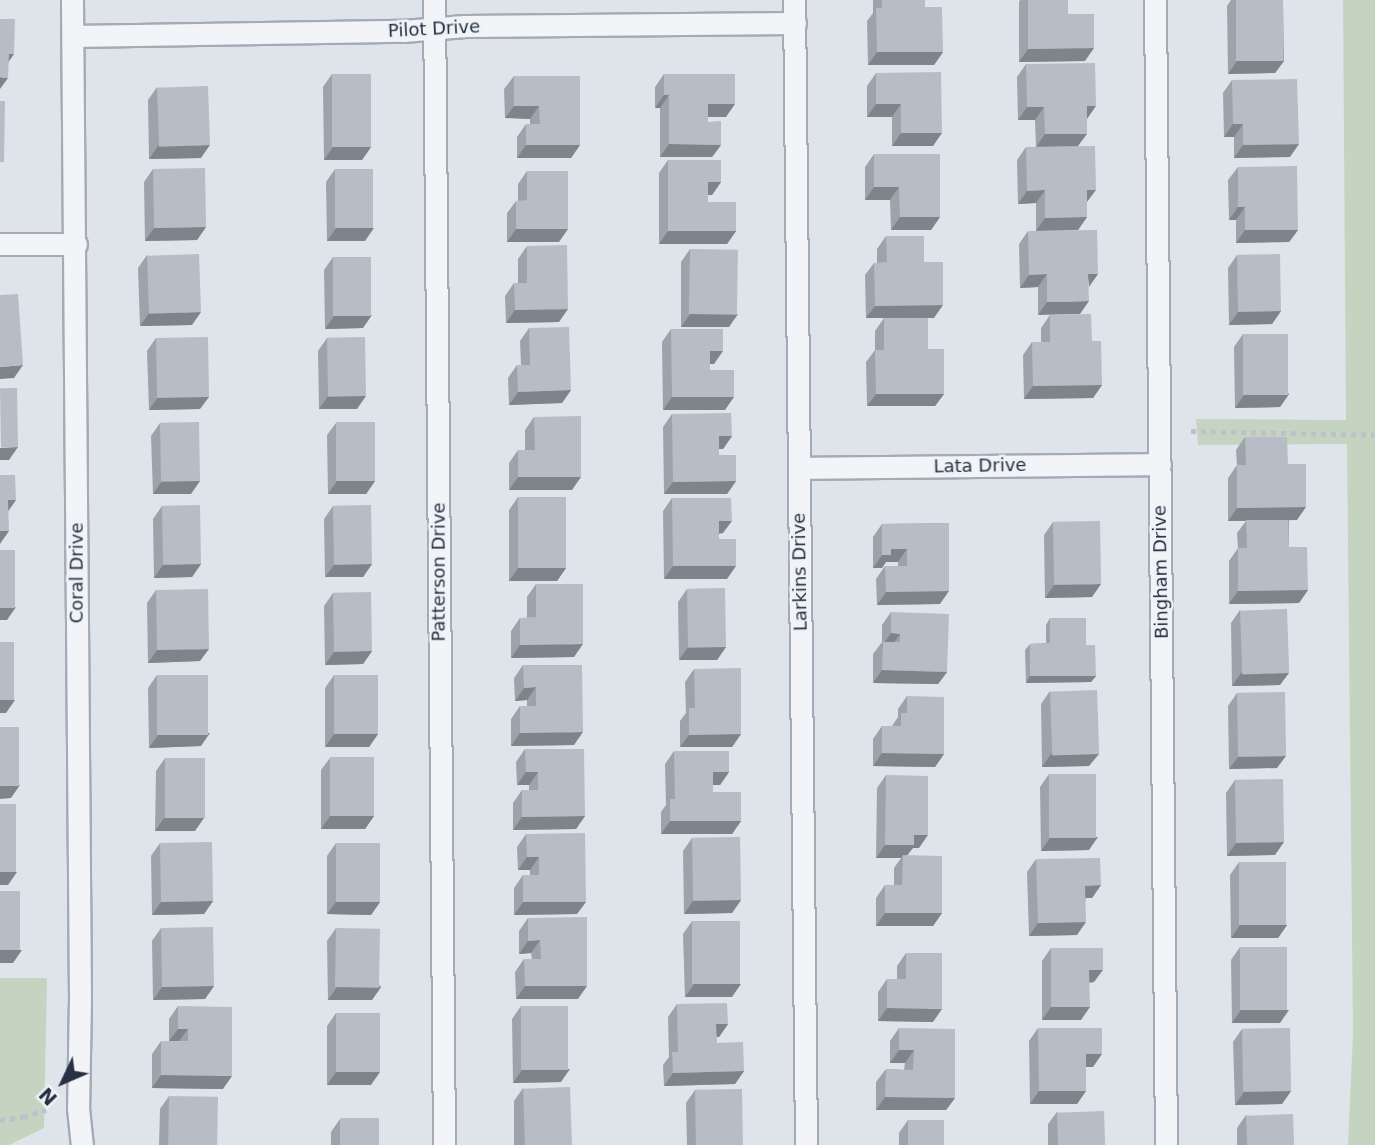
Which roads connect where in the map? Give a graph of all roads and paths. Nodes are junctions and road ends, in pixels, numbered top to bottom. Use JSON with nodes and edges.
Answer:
{"nodes":[{"id":1,"x":72,"y":0,"type":"edge"},
{"id":2,"x":435,"y":0,"type":"edge"},
{"id":3,"x":794,"y":0,"type":"edge"},
{"id":4,"x":1155,"y":0,"type":"edge"},
{"id":5,"x":795,"y":23,"type":"junction"},
{"id":6,"x":435,"y":28,"type":"junction"},
{"id":7,"x":73,"y":36,"type":"junction"},
{"id":8,"x":0,"y":244,"type":"edge"},
{"id":9,"x":76,"y":244,"type":"junction"},
{"id":10,"x":1191,"y":431,"type":"dead end"},
{"id":11,"x":1375,"y":435,"type":"edge"},
{"id":12,"x":1160,"y":464,"type":"junction"},
{"id":13,"x":800,"y":468,"type":"junction"},
{"id":14,"x":46,"y":1110,"type":"dead end"},
{"id":15,"x":0,"y":1119,"type":"edge"},
{"id":16,"x":82,"y":1145,"type":"edge"},
{"id":17,"x":444,"y":1145,"type":"edge"},
{"id":18,"x":806,"y":1145,"type":"edge"},
{"id":19,"x":1166,"y":1145,"type":"edge"}],
"edges":[{"from":1,"to":7,"type":"street","name":"Coral Drive"},
{"from":2,"to":6,"type":"street","name":"Patterson Drive"},
{"from":3,"to":5,"type":"street","name":"Larkins Drive"},
{"from":4,"to":12,"type":"street","name":"Bingham Drive"},
{"from":5,"to":6,"type":"street","name":"Pilot Drive"},
{"from":5,"to":13,"type":"street","name":"Larkins Drive"},
{"from":6,"to":7,"type":"street","name":"Pilot Drive"},
{"from":6,"to":17,"type":"street","name":"Patterson Drive"},
{"from":7,"to":9,"type":"street","name":"Coral Drive"},
{"from":8,"to":9,"type":"street"},
{"from":9,"to":16,"type":"street","name":"Coral Drive"},
{"from":10,"to":11,"type":"path"},
{"from":12,"to":13,"type":"street","name":"Lata Drive"},
{"from":12,"to":19,"type":"street","name":"Bingham Drive"},
{"from":13,"to":18,"type":"street","name":"Larkins Drive"},
{"from":14,"to":15,"type":"path"}]}
